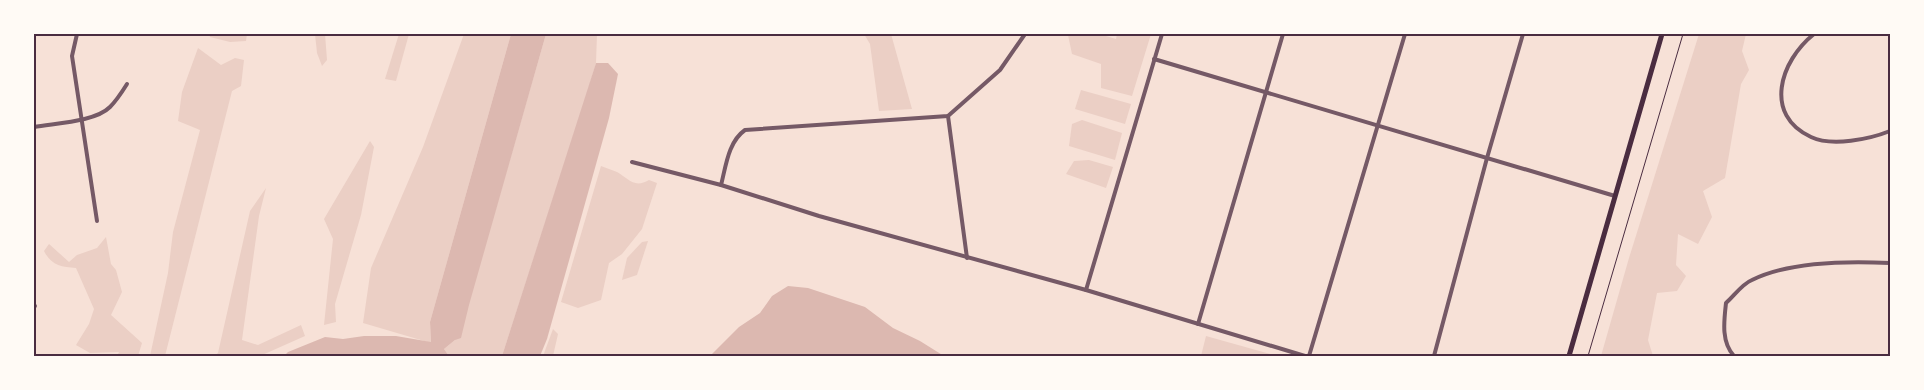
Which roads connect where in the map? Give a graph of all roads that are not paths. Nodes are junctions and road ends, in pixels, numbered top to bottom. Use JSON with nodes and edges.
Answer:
{"nodes":[{"id":1,"x":78,"y":34,"type":"edge"},
{"id":2,"x":1025,"y":34,"type":"edge"},
{"id":3,"x":1162,"y":34,"type":"edge"},
{"id":4,"x":1284,"y":34,"type":"edge"},
{"id":5,"x":1405,"y":34,"type":"edge"},
{"id":6,"x":1524,"y":34,"type":"edge"},
{"id":7,"x":1662,"y":34,"type":"edge"},
{"id":8,"x":1814,"y":34,"type":"edge"},
{"id":9,"x":1154,"y":60,"type":"junction"},
{"id":10,"x":127,"y":84,"type":"dead end"},
{"id":11,"x":1266,"y":93,"type":"junction"},
{"id":12,"x":948,"y":116,"type":"junction"},
{"id":13,"x":82,"y":119,"type":"junction"},
{"id":14,"x":34,"y":126,"type":"edge"},
{"id":15,"x":1377,"y":126,"type":"junction"},
{"id":16,"x":1890,"y":131,"type":"edge"},
{"id":17,"x":1487,"y":158,"type":"junction"},
{"id":18,"x":632,"y":162,"type":"dead end"},
{"id":19,"x":721,"y":185,"type":"junction"},
{"id":20,"x":1615,"y":196,"type":"junction"},
{"id":21,"x":97,"y":221,"type":"dead end"},
{"id":22,"x":967,"y":258,"type":"junction"},
{"id":23,"x":1890,"y":263,"type":"edge"},
{"id":24,"x":1086,"y":290,"type":"junction"},
{"id":25,"x":1198,"y":324,"type":"junction"},
{"id":26,"x":1304,"y":356,"type":"edge"},
{"id":27,"x":1310,"y":356,"type":"edge"},
{"id":28,"x":1434,"y":356,"type":"edge"},
{"id":29,"x":1569,"y":356,"type":"edge"},
{"id":30,"x":1734,"y":356,"type":"edge"}],
"edges":[{"from":1,"to":13,"type":"street"},
{"from":2,"to":12,"type":"street"},
{"from":3,"to":9,"type":"street"},
{"from":4,"to":11,"type":"street"},
{"from":5,"to":15,"type":"street"},
{"from":6,"to":17,"type":"street"},
{"from":7,"to":20,"type":"main road"},
{"from":8,"to":16,"type":"street"},
{"from":9,"to":11,"type":"street"},
{"from":9,"to":24,"type":"street"},
{"from":10,"to":13,"type":"street"},
{"from":11,"to":15,"type":"street"},
{"from":11,"to":25,"type":"street"},
{"from":12,"to":19,"type":"street"},
{"from":12,"to":22,"type":"street"},
{"from":13,"to":14,"type":"street"},
{"from":13,"to":21,"type":"street"},
{"from":15,"to":17,"type":"street"},
{"from":15,"to":27,"type":"street"},
{"from":17,"to":20,"type":"street"},
{"from":17,"to":28,"type":"street"},
{"from":18,"to":19,"type":"street"},
{"from":19,"to":22,"type":"street"},
{"from":20,"to":29,"type":"main road"},
{"from":22,"to":24,"type":"street"},
{"from":23,"to":30,"type":"street"},
{"from":24,"to":25,"type":"street"},
{"from":25,"to":26,"type":"street"}]}
